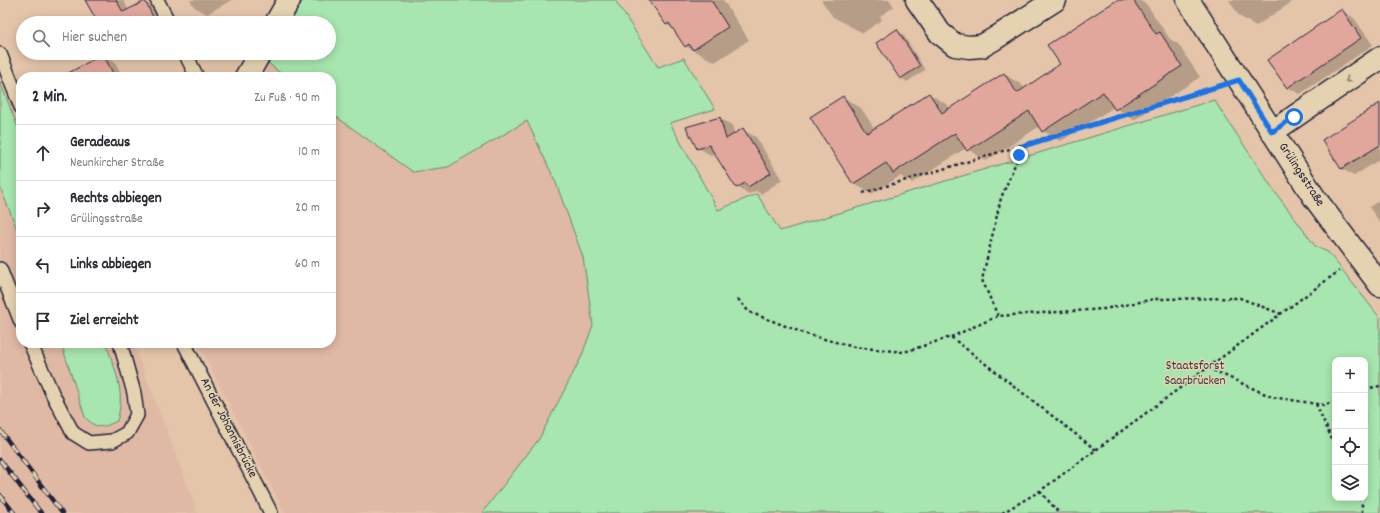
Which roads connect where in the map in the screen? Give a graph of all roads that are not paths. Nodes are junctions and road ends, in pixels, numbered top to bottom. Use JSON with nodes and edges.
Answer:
{"nodes":[{"id":1,"x":157,"y":0,"type":"edge"},
{"id":2,"x":289,"y":0,"type":"edge"},
{"id":3,"x":917,"y":0,"type":"edge"},
{"id":4,"x":1056,"y":0,"type":"edge"},
{"id":5,"x":1188,"y":0,"type":"edge"},
{"id":6,"x":165,"y":16,"type":"edge"},
{"id":7,"x":280,"y":16,"type":"edge"},
{"id":8,"x":0,"y":54,"type":"edge"},
{"id":9,"x":1380,"y":58,"type":"edge"},
{"id":10,"x":188,"y":60,"type":"edge"},
{"id":11,"x":256,"y":60,"type":"edge"},
{"id":12,"x":194,"y":72,"type":"edge"},
{"id":13,"x":249,"y":72,"type":"edge"},
{"id":14,"x":16,"y":95,"type":"edge"},
{"id":15,"x":1272,"y":132,"type":"junction"},
{"id":16,"x":0,"y":269,"type":"edge"},
{"id":17,"x":1380,"y":285,"type":"edge"},
{"id":18,"x":16,"y":309,"type":"edge"},
{"id":19,"x":32,"y":348,"type":"edge"},
{"id":20,"x":121,"y":348,"type":"edge"},
{"id":21,"x":187,"y":348,"type":"edge"},
{"id":22,"x":271,"y":513,"type":"edge"}],
"edges":[{"from":1,"to":6,"type":"lane"},
{"from":2,"to":7,"type":"street"},
{"from":3,"to":4,"type":"street"},
{"from":5,"to":15,"type":"street","name":"Grülingsstraße"},
{"from":8,"to":14,"type":"lane"},
{"from":9,"to":15,"type":"street","one_way":true},
{"from":10,"to":12,"type":"lane"},
{"from":11,"to":13,"type":"street"},
{"from":15,"to":17,"type":"street","name":"Grülingsstraße"},
{"from":16,"to":18,"type":"lane"},
{"from":19,"to":20,"type":"lane"},
{"from":21,"to":22,"type":"lane","name":"An der Johannisbrücke"}]}
